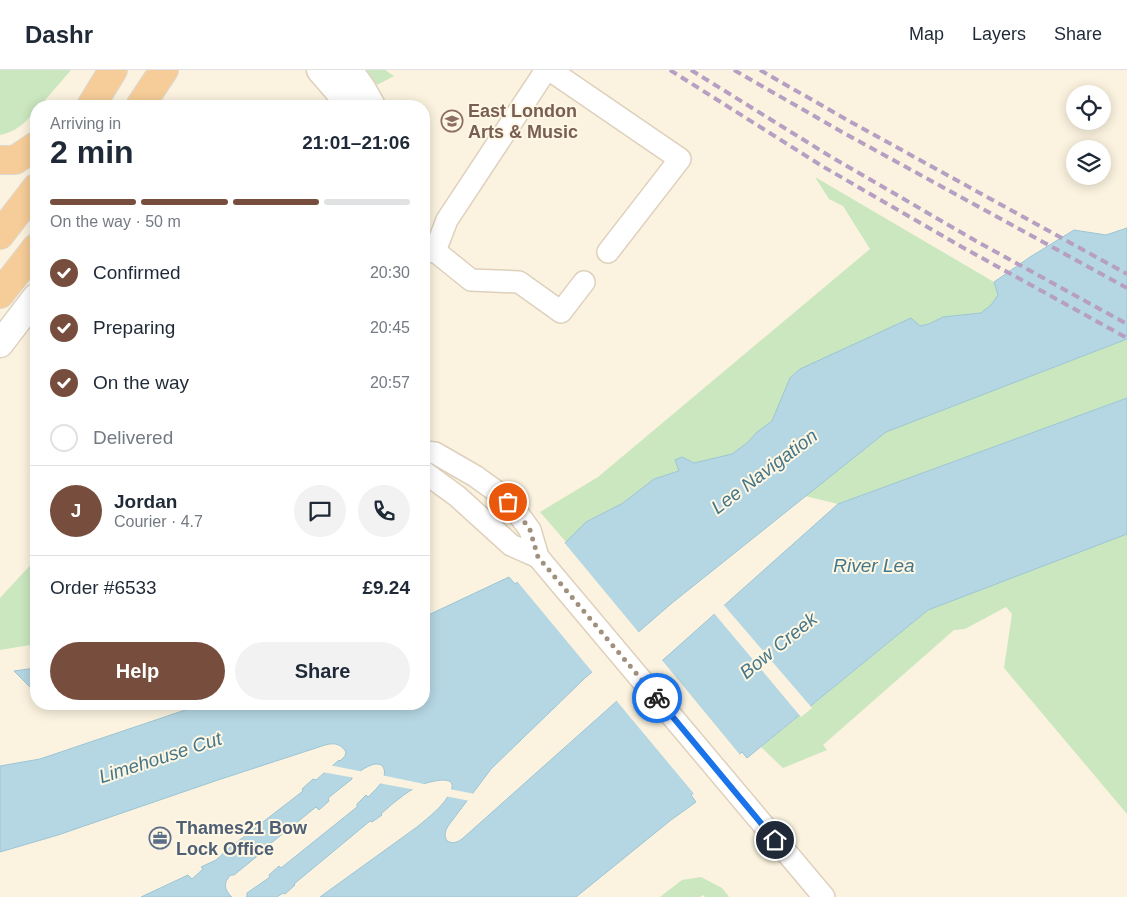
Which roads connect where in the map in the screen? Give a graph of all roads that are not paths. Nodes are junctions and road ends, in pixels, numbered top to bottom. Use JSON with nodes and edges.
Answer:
{"nodes":[{"id":1,"x":320,"y":70,"type":"edge"},
{"id":2,"x":349,"y":70,"type":"edge"},
{"id":3,"x":546,"y":70,"type":"edge"},
{"id":4,"x":550,"y":70,"type":"edge"},
{"id":5,"x":110,"y":75,"type":"edge"},
{"id":6,"x":87,"y":100,"type":"edge"},
{"id":7,"x":95,"y":100,"type":"edge"},
{"id":8,"x":344,"y":100,"type":"edge"},
{"id":9,"x":369,"y":100,"type":"edge"},
{"id":10,"x":30,"y":150,"type":"edge"},
{"id":11,"x":0,"y":160,"type":"edge"},
{"id":12,"x":30,"y":196,"type":"edge"},
{"id":13,"x":0,"y":235,"type":"edge"},
{"id":14,"x":430,"y":250,"type":"edge"},
{"id":15,"x":608,"y":252,"type":"dead end"},
{"id":16,"x":430,"y":253,"type":"edge"},
{"id":17,"x":30,"y":256,"type":"edge"},
{"id":18,"x":584,"y":282,"type":"dead end"},
{"id":19,"x":0,"y":294,"type":"edge"},
{"id":20,"x":30,"y":305,"type":"edge"},
{"id":21,"x":0,"y":344,"type":"edge"},
{"id":22,"x":430,"y":453,"type":"edge"},
{"id":23,"x":430,"y":476,"type":"edge"},
{"id":24,"x":538,"y":557,"type":"junction"},
{"id":25,"x":824,"y":897,"type":"edge"}],
"edges":[{"from":1,"to":8,"type":"street"},
{"from":2,"to":9,"type":"street"},
{"from":3,"to":14,"type":"street"},
{"from":4,"to":15,"type":"street"},
{"from":5,"to":6,"type":"highway"},
{"from":5,"to":7,"type":"highway"},
{"from":10,"to":11,"type":"highway"},
{"from":12,"to":13,"type":"highway"},
{"from":16,"to":18,"type":"street"},
{"from":17,"to":19,"type":"highway"},
{"from":20,"to":21,"type":"street"},
{"from":22,"to":24,"type":"street"},
{"from":23,"to":24,"type":"street"},
{"from":24,"to":25,"type":"street"}]}
